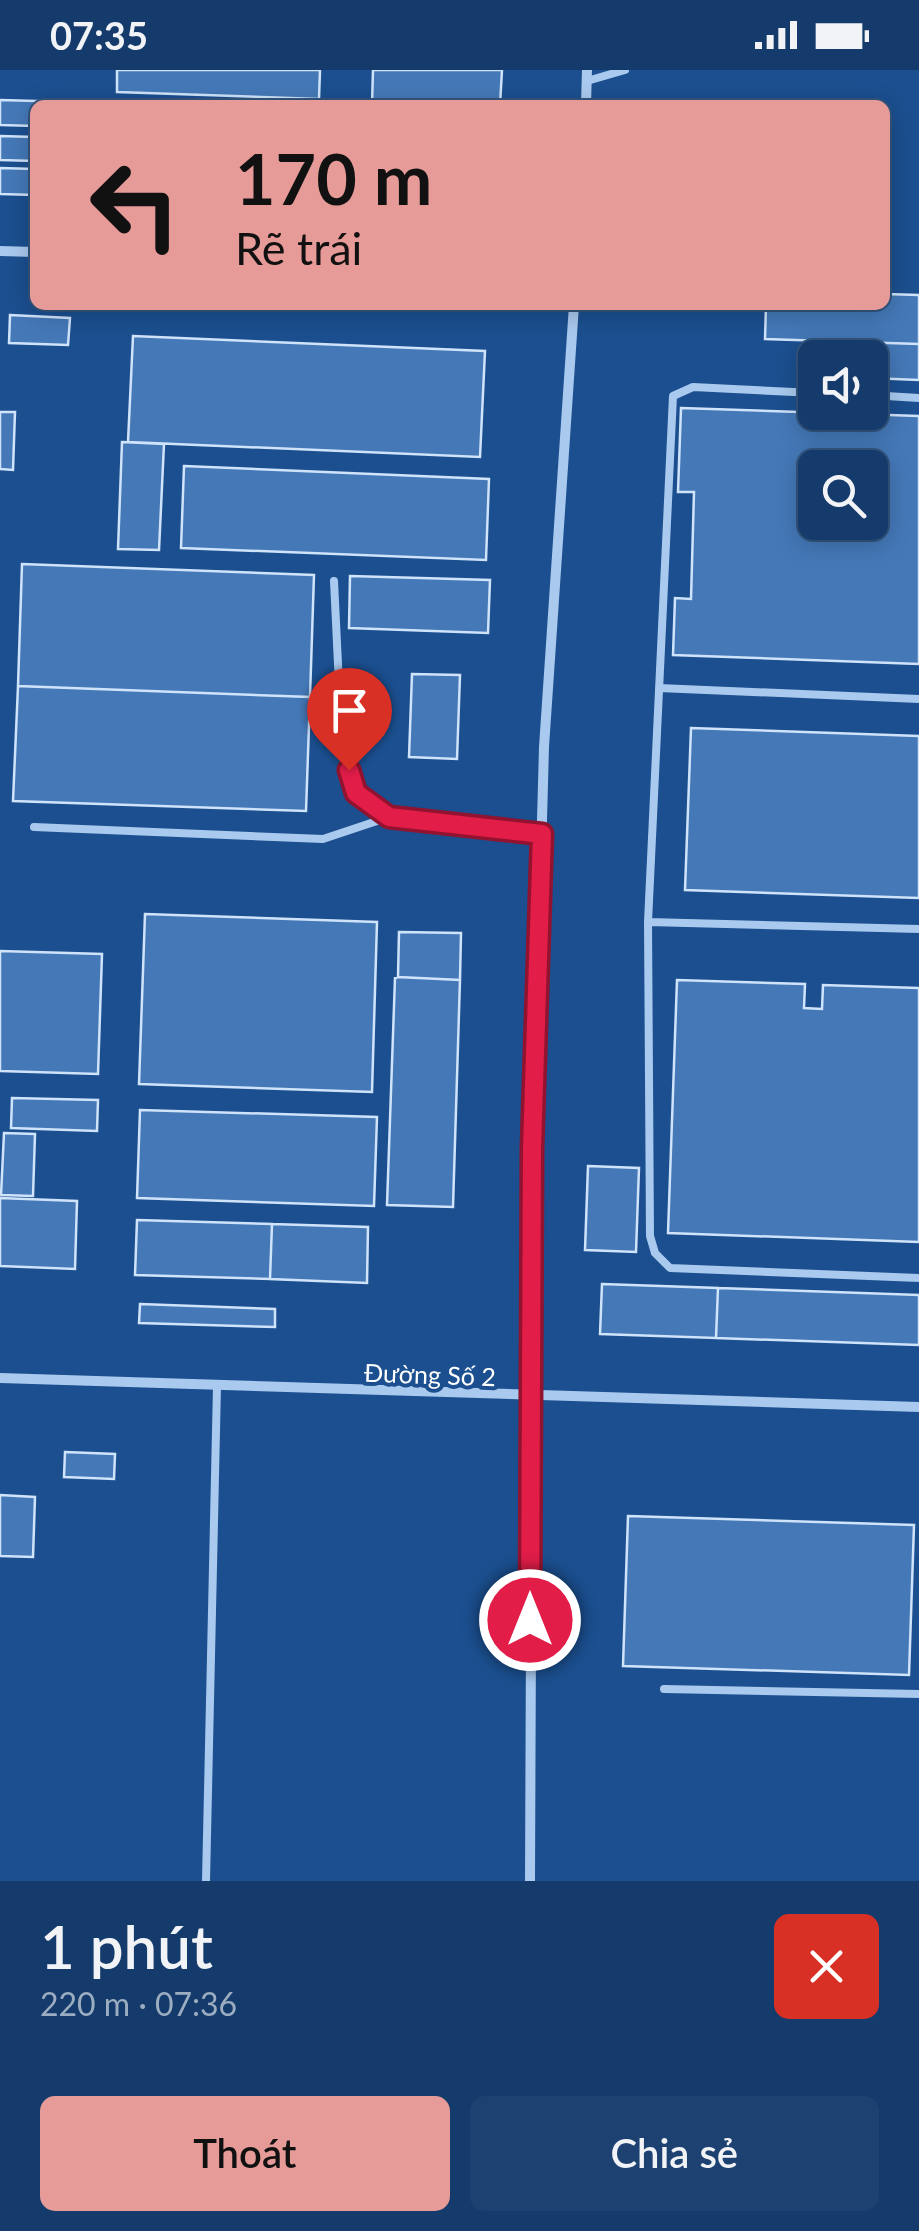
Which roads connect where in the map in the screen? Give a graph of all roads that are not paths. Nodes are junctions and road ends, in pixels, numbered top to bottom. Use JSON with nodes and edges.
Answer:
{"nodes":[{"id":1,"x":625,"y":70,"type":"edge"},
{"id":2,"x":587,"y":76,"type":"edge"},
{"id":3,"x":0,"y":251,"type":"edge"},
{"id":4,"x":30,"y":252,"type":"edge"},
{"id":5,"x":574,"y":310,"type":"edge"},
{"id":6,"x":798,"y":392,"type":"edge"},
{"id":7,"x":888,"y":397,"type":"edge"},
{"id":8,"x":919,"y":398,"type":"edge"},
{"id":9,"x":334,"y":581,"type":"dead end"},
{"id":10,"x":659,"y":688,"type":"junction"},
{"id":11,"x":919,"y":699,"type":"edge"},
{"id":12,"x":389,"y":817,"type":"junction"},
{"id":13,"x":34,"y":827,"type":"dead end"},
{"id":14,"x":542,"y":834,"type":"junction"},
{"id":15,"x":648,"y":922,"type":"junction"},
{"id":16,"x":919,"y":930,"type":"edge"},
{"id":17,"x":919,"y":1278,"type":"edge"},
{"id":18,"x":0,"y":1378,"type":"edge"},
{"id":19,"x":217,"y":1386,"type":"junction"},
{"id":20,"x":530,"y":1397,"type":"junction"},
{"id":21,"x":919,"y":1407,"type":"edge"},
{"id":22,"x":664,"y":1689,"type":"dead end"},
{"id":23,"x":919,"y":1694,"type":"edge"},
{"id":24,"x":206,"y":1881,"type":"edge"},
{"id":25,"x":530,"y":1881,"type":"edge"}],
"edges":[{"from":1,"to":2,"type":"lane"},
{"from":3,"to":4,"type":"street"},
{"from":5,"to":14,"type":"street"},
{"from":6,"to":10,"type":"lane"},
{"from":7,"to":8,"type":"lane"},
{"from":9,"to":12,"type":"lane"},
{"from":10,"to":11,"type":"lane"},
{"from":10,"to":15,"type":"lane"},
{"from":12,"to":13,"type":"lane"},
{"from":12,"to":14,"type":"lane"},
{"from":14,"to":20,"type":"street"},
{"from":15,"to":16,"type":"lane"},
{"from":15,"to":17,"type":"lane"},
{"from":18,"to":19,"type":"street","name":"Đường Số 2"},
{"from":19,"to":20,"type":"street","name":"Đường Số 2"},
{"from":19,"to":24,"type":"lane"},
{"from":20,"to":21,"type":"street","name":"Đường Số 2"},
{"from":20,"to":25,"type":"street"},
{"from":22,"to":23,"type":"lane"}]}
